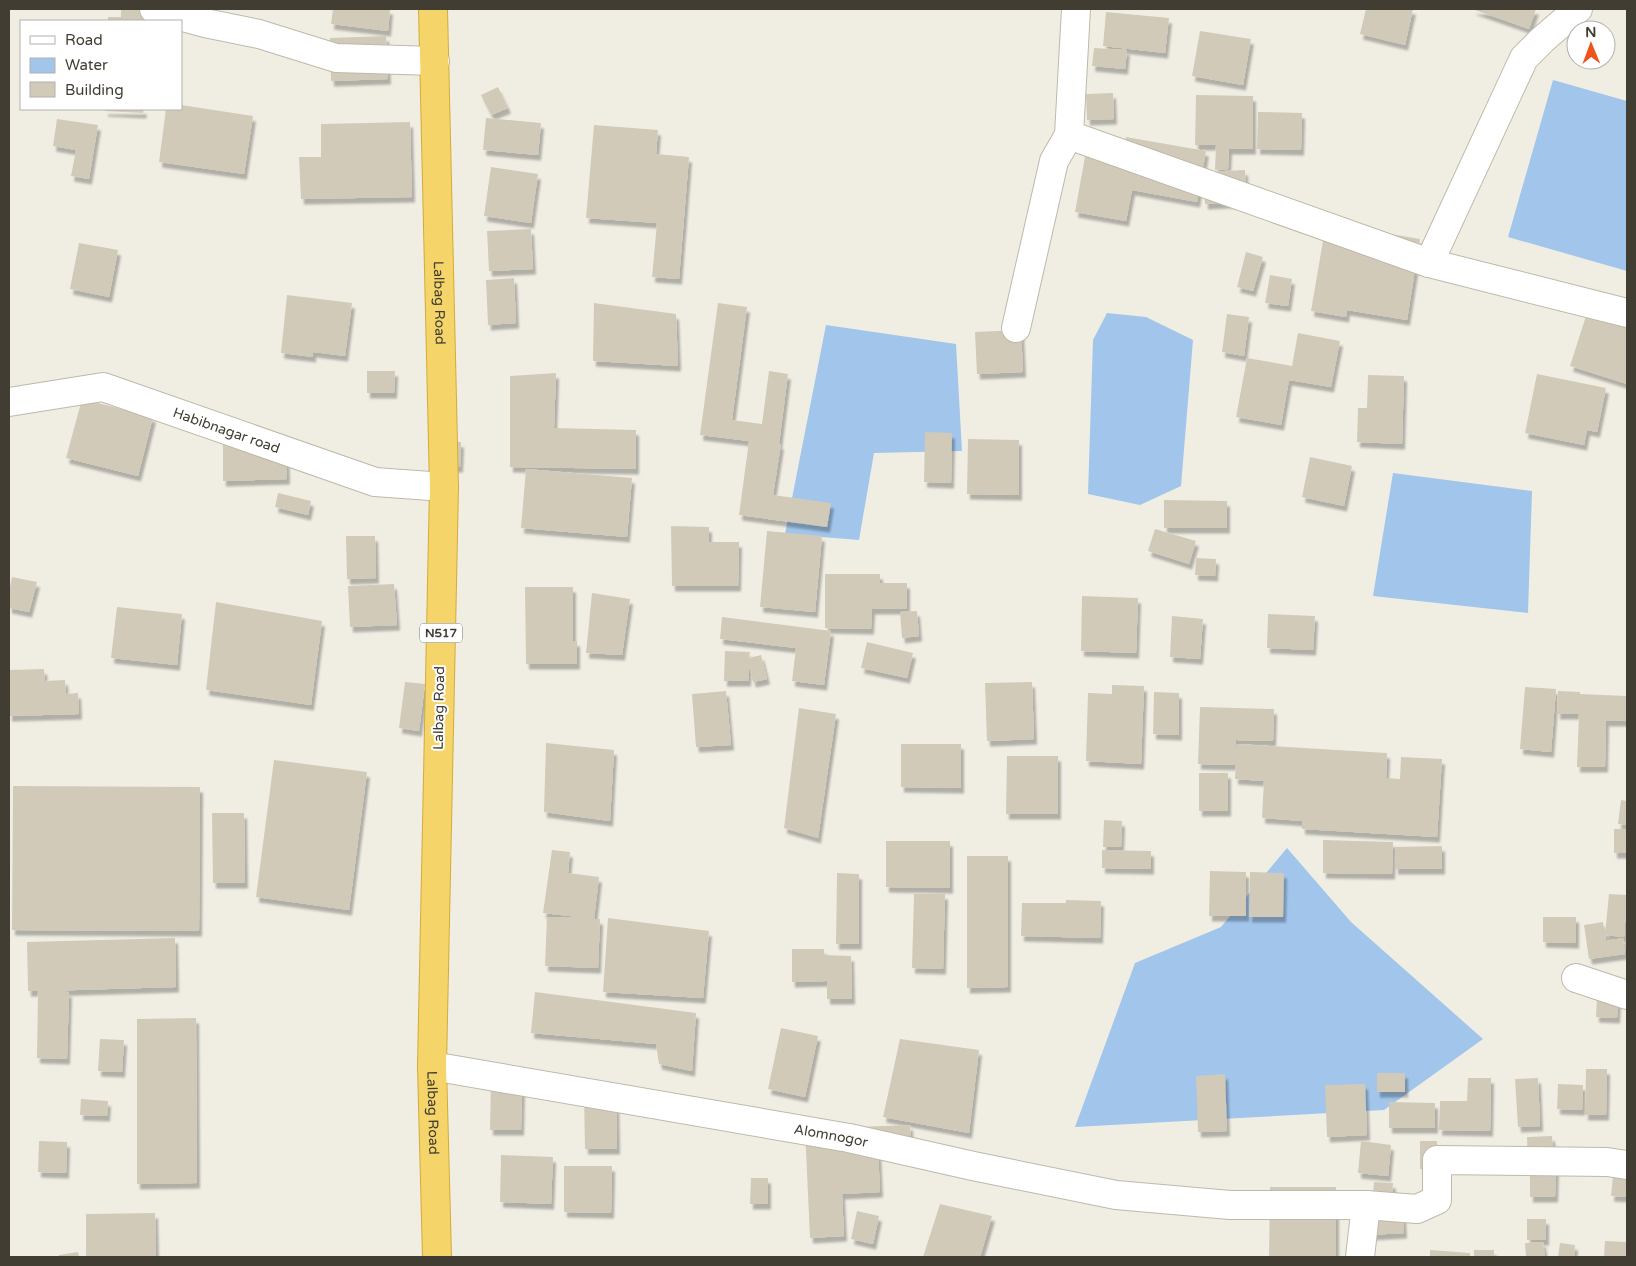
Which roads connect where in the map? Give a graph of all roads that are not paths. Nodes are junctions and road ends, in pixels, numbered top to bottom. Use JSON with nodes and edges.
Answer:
{"nodes":[{"id":1,"x":154,"y":9,"type":"edge"},
{"id":2,"x":433,"y":9,"type":"edge"},
{"id":3,"x":1076,"y":9,"type":"edge"},
{"id":4,"x":1578,"y":9,"type":"edge"},
{"id":5,"x":435,"y":60,"type":"junction"},
{"id":6,"x":1069,"y":135,"type":"junction"},
{"id":7,"x":1429,"y":262,"type":"junction"},
{"id":8,"x":1627,"y":313,"type":"edge"},
{"id":9,"x":1016,"y":328,"type":"dead end"},
{"id":10,"x":9,"y":402,"type":"edge"},
{"id":11,"x":444,"y":487,"type":"junction"},
{"id":12,"x":1576,"y":978,"type":"dead end"},
{"id":13,"x":1627,"y":995,"type":"edge"},
{"id":14,"x":432,"y":1066,"type":"junction"},
{"id":15,"x":1627,"y":1165,"type":"edge"},
{"id":16,"x":1366,"y":1205,"type":"junction"},
{"id":17,"x":437,"y":1257,"type":"edge"},
{"id":18,"x":1360,"y":1257,"type":"edge"}],
"edges":[{"from":1,"to":5,"type":"street"},
{"from":2,"to":5,"type":"highway","name":"Lalbag Road","number":"N517"},
{"from":3,"to":6,"type":"street"},
{"from":4,"to":7,"type":"street"},
{"from":5,"to":11,"type":"highway","name":"Lalbag Road","number":"N517"},
{"from":6,"to":7,"type":"street"},
{"from":6,"to":9,"type":"street"},
{"from":7,"to":8,"type":"street"},
{"from":10,"to":11,"type":"street","name":"Habibnagar road"},
{"from":11,"to":14,"type":"highway","name":"Lalbag Road","number":"N517"},
{"from":12,"to":13,"type":"street"},
{"from":14,"to":16,"type":"street","name":"Alomnogor"},
{"from":14,"to":17,"type":"highway","name":"Lalbag Road","number":"N517"},
{"from":15,"to":16,"type":"street","name":"Alomnogor"},
{"from":16,"to":18,"type":"street"}]}
